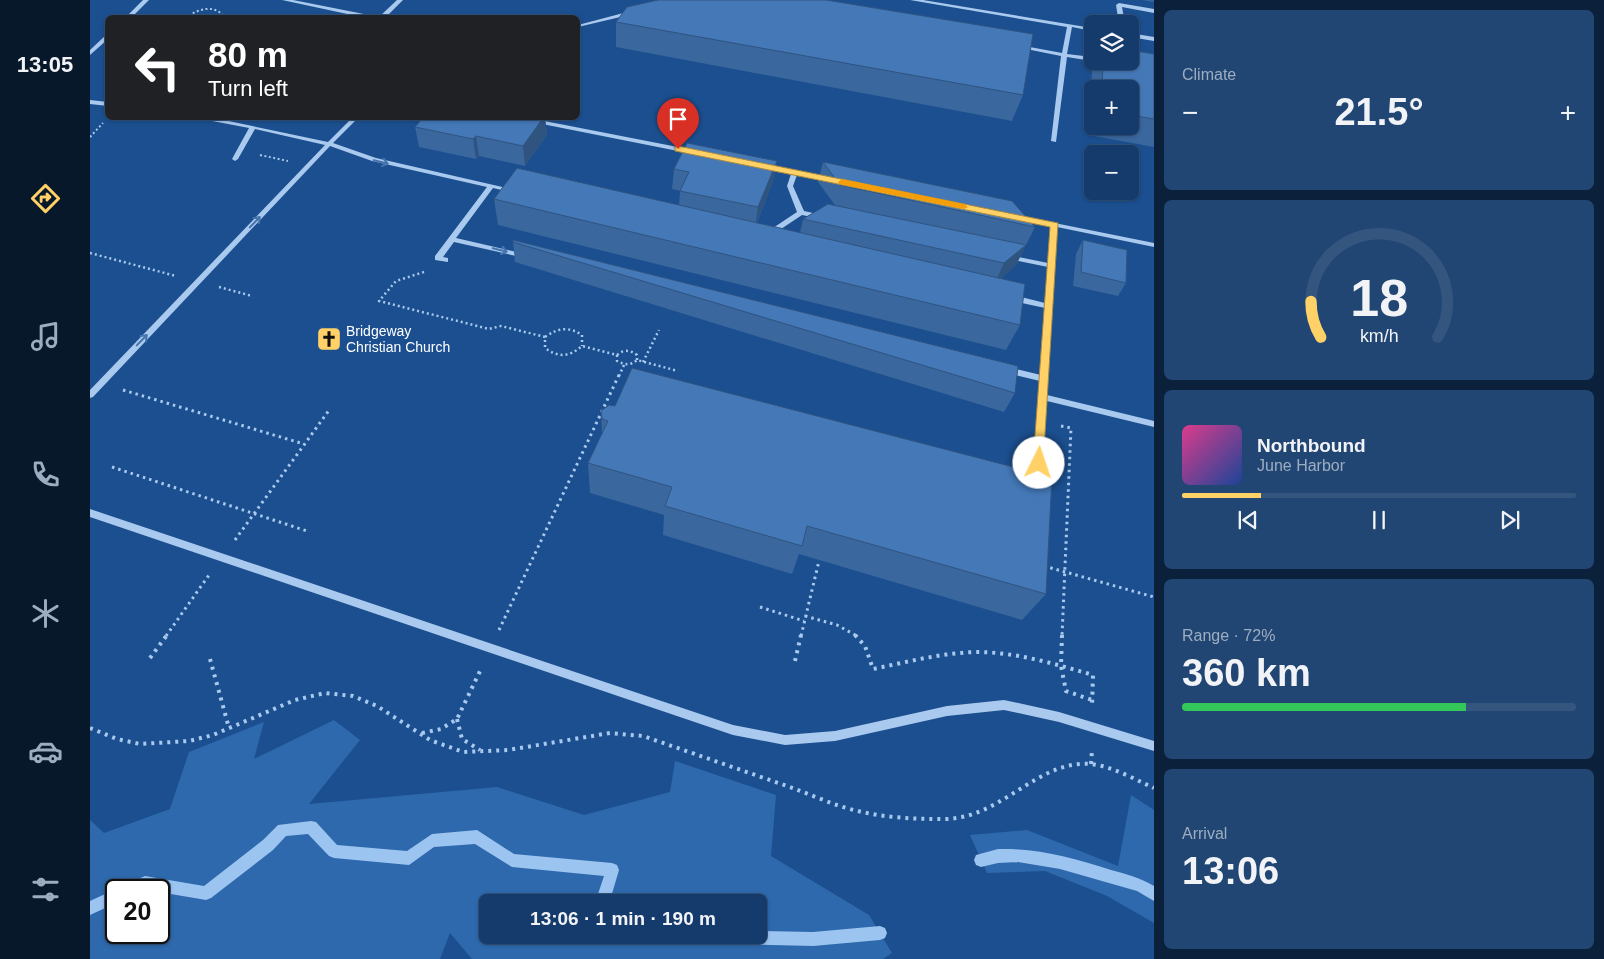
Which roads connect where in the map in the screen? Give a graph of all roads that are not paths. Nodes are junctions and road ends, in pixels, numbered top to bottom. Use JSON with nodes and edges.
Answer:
{"nodes":[{"id":1,"x":146,"y":0,"type":"edge"},
{"id":2,"x":285,"y":0,"type":"edge"},
{"id":3,"x":400,"y":0,"type":"edge"},
{"id":4,"x":913,"y":0,"type":"edge"},
{"id":5,"x":641,"y":11,"type":"edge"},
{"id":6,"x":1154,"y":11,"type":"edge"},
{"id":7,"x":130,"y":15,"type":"edge"},
{"id":8,"x":362,"y":15,"type":"edge"},
{"id":9,"x":384,"y":15,"type":"edge"},
{"id":10,"x":1120,"y":15,"type":"edge"},
{"id":11,"x":580,"y":26,"type":"edge"},
{"id":12,"x":1070,"y":26,"type":"junction"},
{"id":13,"x":1084,"y":28,"type":"edge"},
{"id":14,"x":1139,"y":36,"type":"edge"},
{"id":15,"x":105,"y":39,"type":"edge"},
{"id":16,"x":1154,"y":39,"type":"edge"},
{"id":17,"x":90,"y":42,"type":"edge"},
{"id":18,"x":100,"y":43,"type":"junction"},
{"id":19,"x":1015,"y":46,"type":"edge"},
{"id":20,"x":90,"y":53,"type":"edge"},
{"id":21,"x":1064,"y":54,"type":"junction"},
{"id":22,"x":1084,"y":58,"type":"edge"},
{"id":23,"x":90,"y":102,"type":"edge"},
{"id":24,"x":105,"y":104,"type":"edge"},
{"id":25,"x":217,"y":120,"type":"edge"},
{"id":26,"x":353,"y":120,"type":"edge"},
{"id":27,"x":532,"y":120,"type":"edge"},
{"id":28,"x":253,"y":128,"type":"junction"},
{"id":29,"x":1054,"y":141,"type":"dead end"},
{"id":30,"x":329,"y":144,"type":"junction"},
{"id":31,"x":697,"y":153,"type":"edge"},
{"id":32,"x":234,"y":159,"type":"dead end"},
{"id":33,"x":756,"y":164,"type":"edge"},
{"id":34,"x":795,"y":172,"type":"junction"},
{"id":35,"x":833,"y":180,"type":"edge"},
{"id":36,"x":491,"y":186,"type":"junction"},
{"id":37,"x":519,"y":192,"type":"edge"},
{"id":38,"x":801,"y":213,"type":"junction"},
{"id":39,"x":1006,"y":215,"type":"edge"},
{"id":40,"x":830,"y":219,"type":"edge"},
{"id":41,"x":1054,"y":225,"type":"junction"},
{"id":42,"x":452,"y":239,"type":"junction"},
{"id":43,"x":767,"y":245,"type":"edge"},
{"id":44,"x":1154,"y":245,"type":"edge"},
{"id":45,"x":1004,"y":256,"type":"edge"},
{"id":46,"x":530,"y":257,"type":"edge"},
{"id":47,"x":445,"y":260,"type":"road end"},
{"id":48,"x":1052,"y":266,"type":"junction"},
{"id":49,"x":1001,"y":296,"type":"edge"},
{"id":50,"x":1049,"y":306,"type":"junction"},
{"id":51,"x":996,"y":367,"type":"edge"},
{"id":52,"x":1044,"y":379,"type":"junction"},
{"id":53,"x":90,"y":395,"type":"edge"},
{"id":54,"x":1043,"y":397,"type":"junction"},
{"id":55,"x":1154,"y":424,"type":"edge"},
{"id":56,"x":1039,"y":463,"type":"dead end"},
{"id":57,"x":90,"y":513,"type":"edge"},
{"id":58,"x":1154,"y":746,"type":"edge"}],
"edges":[{"from":1,"to":7,"type":"street"},
{"from":2,"to":8,"type":"street"},
{"from":3,"to":9,"type":"street"},
{"from":4,"to":12,"type":"street"},
{"from":5,"to":11,"type":"street"},
{"from":6,"to":10,"type":"street"},
{"from":12,"to":13,"type":"street"},
{"from":12,"to":21,"type":"street"},
{"from":14,"to":16,"type":"street"},
{"from":15,"to":18,"type":"street"},
{"from":17,"to":18,"type":"street"},
{"from":18,"to":20,"type":"street"},
{"from":19,"to":21,"type":"street"},
{"from":21,"to":22,"type":"street"},
{"from":21,"to":29,"type":"street"},
{"from":23,"to":24,"type":"street"},
{"from":25,"to":28,"type":"street"},
{"from":26,"to":30,"type":"street"},
{"from":27,"to":31,"type":"street"},
{"from":28,"to":30,"type":"street"},
{"from":28,"to":32,"type":"street"},
{"from":30,"to":36,"type":"street","one_way":true},
{"from":53,"to":30,"type":"street","one_way":true},
{"from":33,"to":34,"type":"street"},
{"from":34,"to":35,"type":"street"},
{"from":34,"to":38,"type":"street"},
{"from":36,"to":37,"type":"street"},
{"from":36,"to":42,"type":"street"},
{"from":38,"to":40,"type":"street"},
{"from":38,"to":43,"type":"street"},
{"from":39,"to":41,"type":"street"},
{"from":41,"to":44,"type":"street"},
{"from":41,"to":48,"type":"street"},
{"from":42,"to":46,"type":"street","one_way":true},
{"from":42,"to":47,"type":"street"},
{"from":45,"to":48,"type":"street"},
{"from":48,"to":50,"type":"street"},
{"from":49,"to":50,"type":"street"},
{"from":50,"to":52,"type":"street"},
{"from":51,"to":52,"type":"street"},
{"from":52,"to":54,"type":"street"},
{"from":54,"to":55,"type":"street"},
{"from":54,"to":56,"type":"street"},
{"from":57,"to":58,"type":"street"}]}
